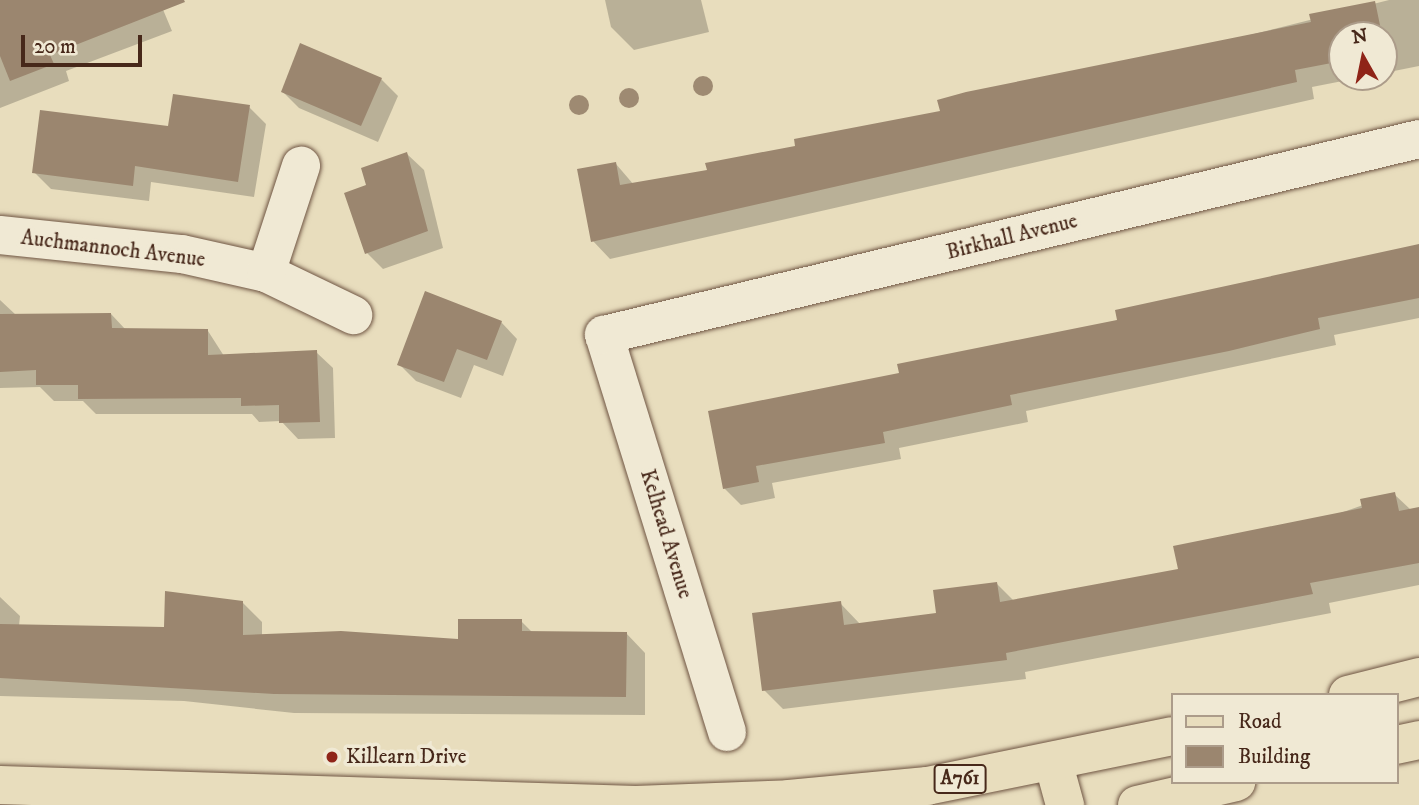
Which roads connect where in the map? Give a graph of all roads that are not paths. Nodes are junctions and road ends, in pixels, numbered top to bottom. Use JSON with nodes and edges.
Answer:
{"nodes":[{"id":1,"x":1419,"y":139,"type":"edge"},
{"id":2,"x":301,"y":166,"type":"dead end"},
{"id":3,"x":0,"y":235,"type":"edge"},
{"id":4,"x":266,"y":273,"type":"junction"},
{"id":5,"x":353,"y":315,"type":"dead end"},
{"id":6,"x":604,"y":335,"type":"joint"},
{"id":7,"x":1419,"y":677,"type":"edge"},
{"id":8,"x":1356,"y":693,"type":"edge"},
{"id":9,"x":727,"y":732,"type":"dead end"},
{"id":10,"x":1170,"y":736,"type":"edge"},
{"id":11,"x":1419,"y":740,"type":"edge"},
{"id":12,"x":1398,"y":745,"type":"edge"},
{"id":13,"x":1053,"y":761,"type":"junction"},
{"id":14,"x":1227,"y":784,"type":"edge"},
{"id":15,"x":0,"y":785,"type":"edge"},
{"id":16,"x":155,"y":798,"type":"edge"},
{"id":17,"x":1065,"y":805,"type":"edge"},
{"id":18,"x":1137,"y":805,"type":"edge"}],
"edges":[{"from":1,"to":6,"type":"street","name":"Birkhall Avenue"},
{"from":2,"to":4,"type":"street"},
{"from":3,"to":4,"type":"street","name":"Auchmannoch Avenue"},
{"from":4,"to":5,"type":"street","name":"Auchmannoch Avenue"},
{"from":6,"to":9,"type":"street","name":"Kelhead Avenue"},
{"from":7,"to":8,"type":"main road"},
{"from":10,"to":13,"type":"main road","number":"A761"},
{"from":11,"to":12,"type":"main road"},
{"from":13,"to":16,"type":"main road","number":"A761"},
{"from":13,"to":17,"type":"main road"},
{"from":14,"to":18,"type":"main road"},
{"from":15,"to":16,"type":"main road","number":"A761"}]}
